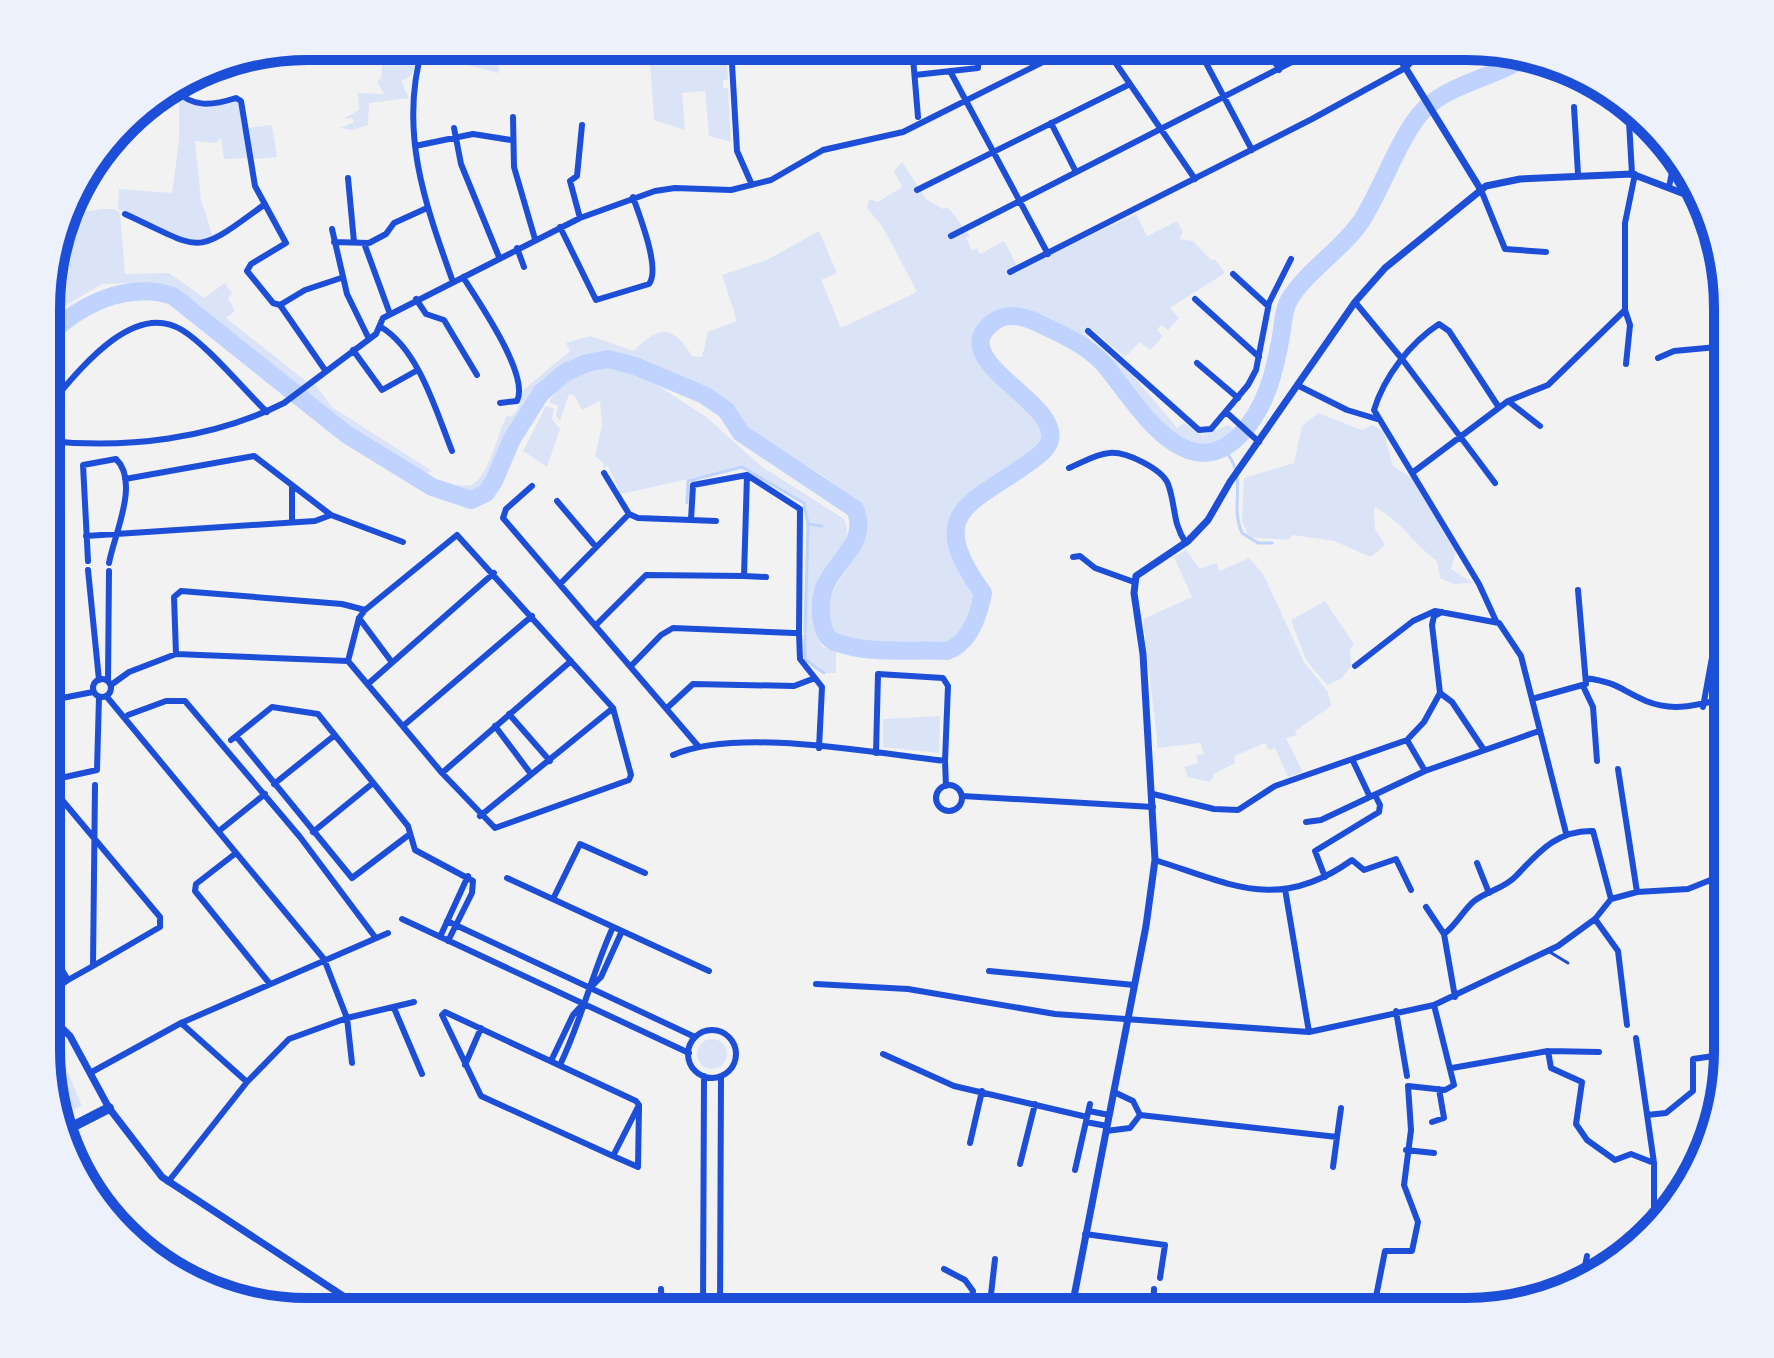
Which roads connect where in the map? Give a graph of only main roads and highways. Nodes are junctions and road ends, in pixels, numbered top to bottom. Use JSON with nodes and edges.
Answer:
{"nodes":[{"id":1,"x":109,"y":1108,"type":"road end"},
{"id":2,"x":72,"y":1127,"type":"edge"}],
"edges":[{"from":1,"to":2,"type":"highway"}]}
